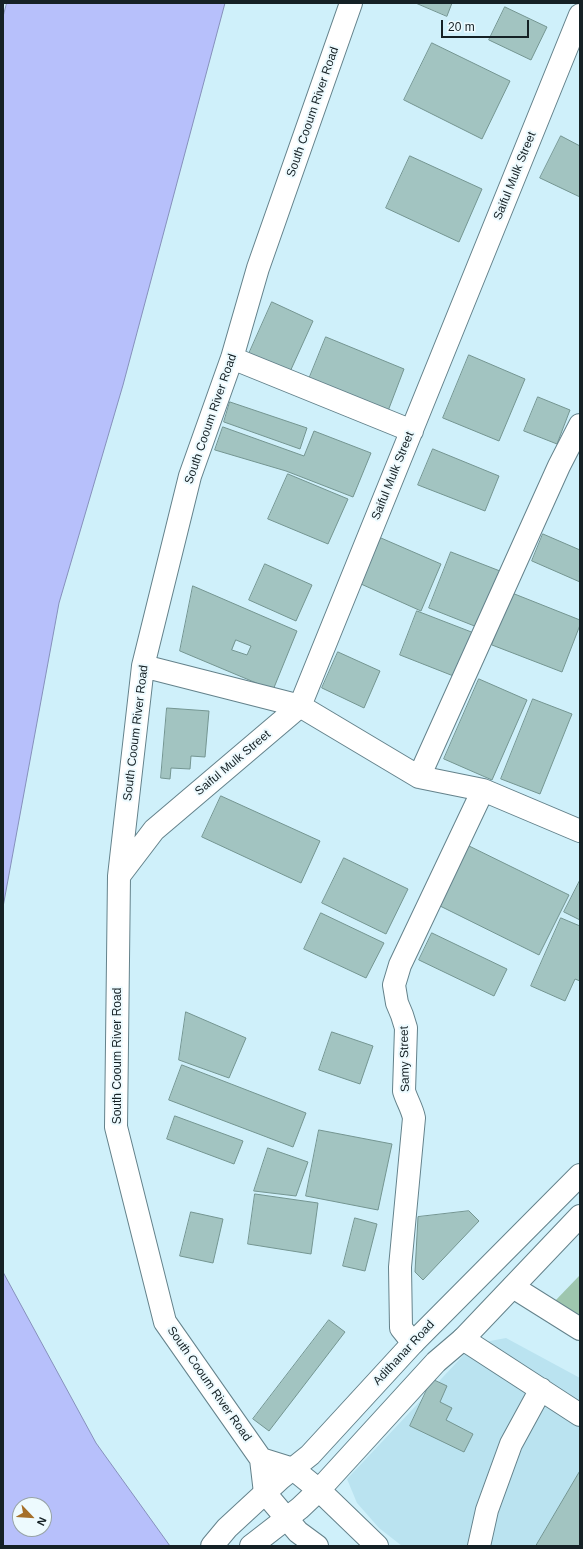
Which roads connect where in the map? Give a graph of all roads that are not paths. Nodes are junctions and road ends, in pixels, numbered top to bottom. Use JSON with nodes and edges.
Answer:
{"nodes":[{"id":1,"x":351,"y":3,"type":"edge"},
{"id":2,"x":580,"y":16,"type":"edge"},
{"id":3,"x":232,"y":358,"type":"junction"},
{"id":4,"x":580,"y":424,"type":"edge"},
{"id":5,"x":412,"y":431,"type":"junction"},
{"id":6,"x":143,"y":666,"type":"junction"},
{"id":7,"x":300,"y":706,"type":"junction"},
{"id":8,"x":419,"y":777,"type":"junction"},
{"id":9,"x":483,"y":790,"type":"junction"},
{"id":10,"x":580,"y":831,"type":"edge"},
{"id":11,"x":119,"y":876,"type":"junction"},
{"id":12,"x":580,"y":1175,"type":"edge"},
{"id":13,"x":580,"y":1216,"type":"edge"},
{"id":14,"x":514,"y":1287,"type":"junction"},
{"id":15,"x":580,"y":1329,"type":"edge"},
{"id":16,"x":462,"y":1339,"type":"junction"},
{"id":17,"x":413,"y":1343,"type":"junction"},
{"id":18,"x":541,"y":1388,"type":"junction"},
{"id":19,"x":580,"y":1415,"type":"edge"},
{"id":20,"x":261,"y":1459,"type":"junction"},
{"id":21,"x":293,"y":1469,"type":"junction"},
{"id":22,"x":319,"y":1490,"type":"junction"},
{"id":23,"x":265,"y":1493,"type":"junction"},
{"id":24,"x":286,"y":1518,"type":"junction"},
{"id":25,"x":212,"y":1546,"type":"edge"},
{"id":26,"x":251,"y":1546,"type":"edge"},
{"id":27,"x":317,"y":1546,"type":"edge"},
{"id":28,"x":377,"y":1546,"type":"edge"},
{"id":29,"x":479,"y":1546,"type":"edge"}],
"edges":[{"from":1,"to":3,"type":"street","name":"South Cooum River Road"},
{"from":2,"to":5,"type":"street","name":"Saiful Mulk Street"},
{"from":3,"to":5,"type":"street"},
{"from":3,"to":6,"type":"street","name":"South Cooum River Road"},
{"from":4,"to":8,"type":"street"},
{"from":5,"to":7,"type":"street","name":"Saiful Mulk Street"},
{"from":6,"to":7,"type":"street"},
{"from":6,"to":11,"type":"street","name":"South Cooum River Road"},
{"from":7,"to":8,"type":"street"},
{"from":7,"to":11,"type":"street","name":"Saiful Mulk Street"},
{"from":8,"to":9,"type":"street"},
{"from":9,"to":10,"type":"street"},
{"from":9,"to":17,"type":"street","name":"Samy Street"},
{"from":11,"to":20,"type":"street","name":"South Cooum River Road"},
{"from":12,"to":17,"type":"street","name":"Adithanar Road"},
{"from":13,"to":14,"type":"street"},
{"from":14,"to":15,"type":"street"},
{"from":14,"to":16,"type":"street"},
{"from":16,"to":18,"type":"street"},
{"from":16,"to":22,"type":"street"},
{"from":17,"to":21,"type":"street","name":"Adithanar Road"},
{"from":18,"to":19,"type":"street"},
{"from":18,"to":29,"type":"street"},
{"from":20,"to":21,"type":"street"},
{"from":20,"to":23,"type":"street"},
{"from":21,"to":22,"type":"street"},
{"from":21,"to":23,"type":"street","name":"Adithanar Road"},
{"from":22,"to":24,"type":"street"},
{"from":22,"to":28,"type":"street"},
{"from":23,"to":24,"type":"street"},
{"from":23,"to":25,"type":"street","name":"Adithanar Road"},
{"from":24,"to":26,"type":"street"},
{"from":24,"to":27,"type":"street"}]}
